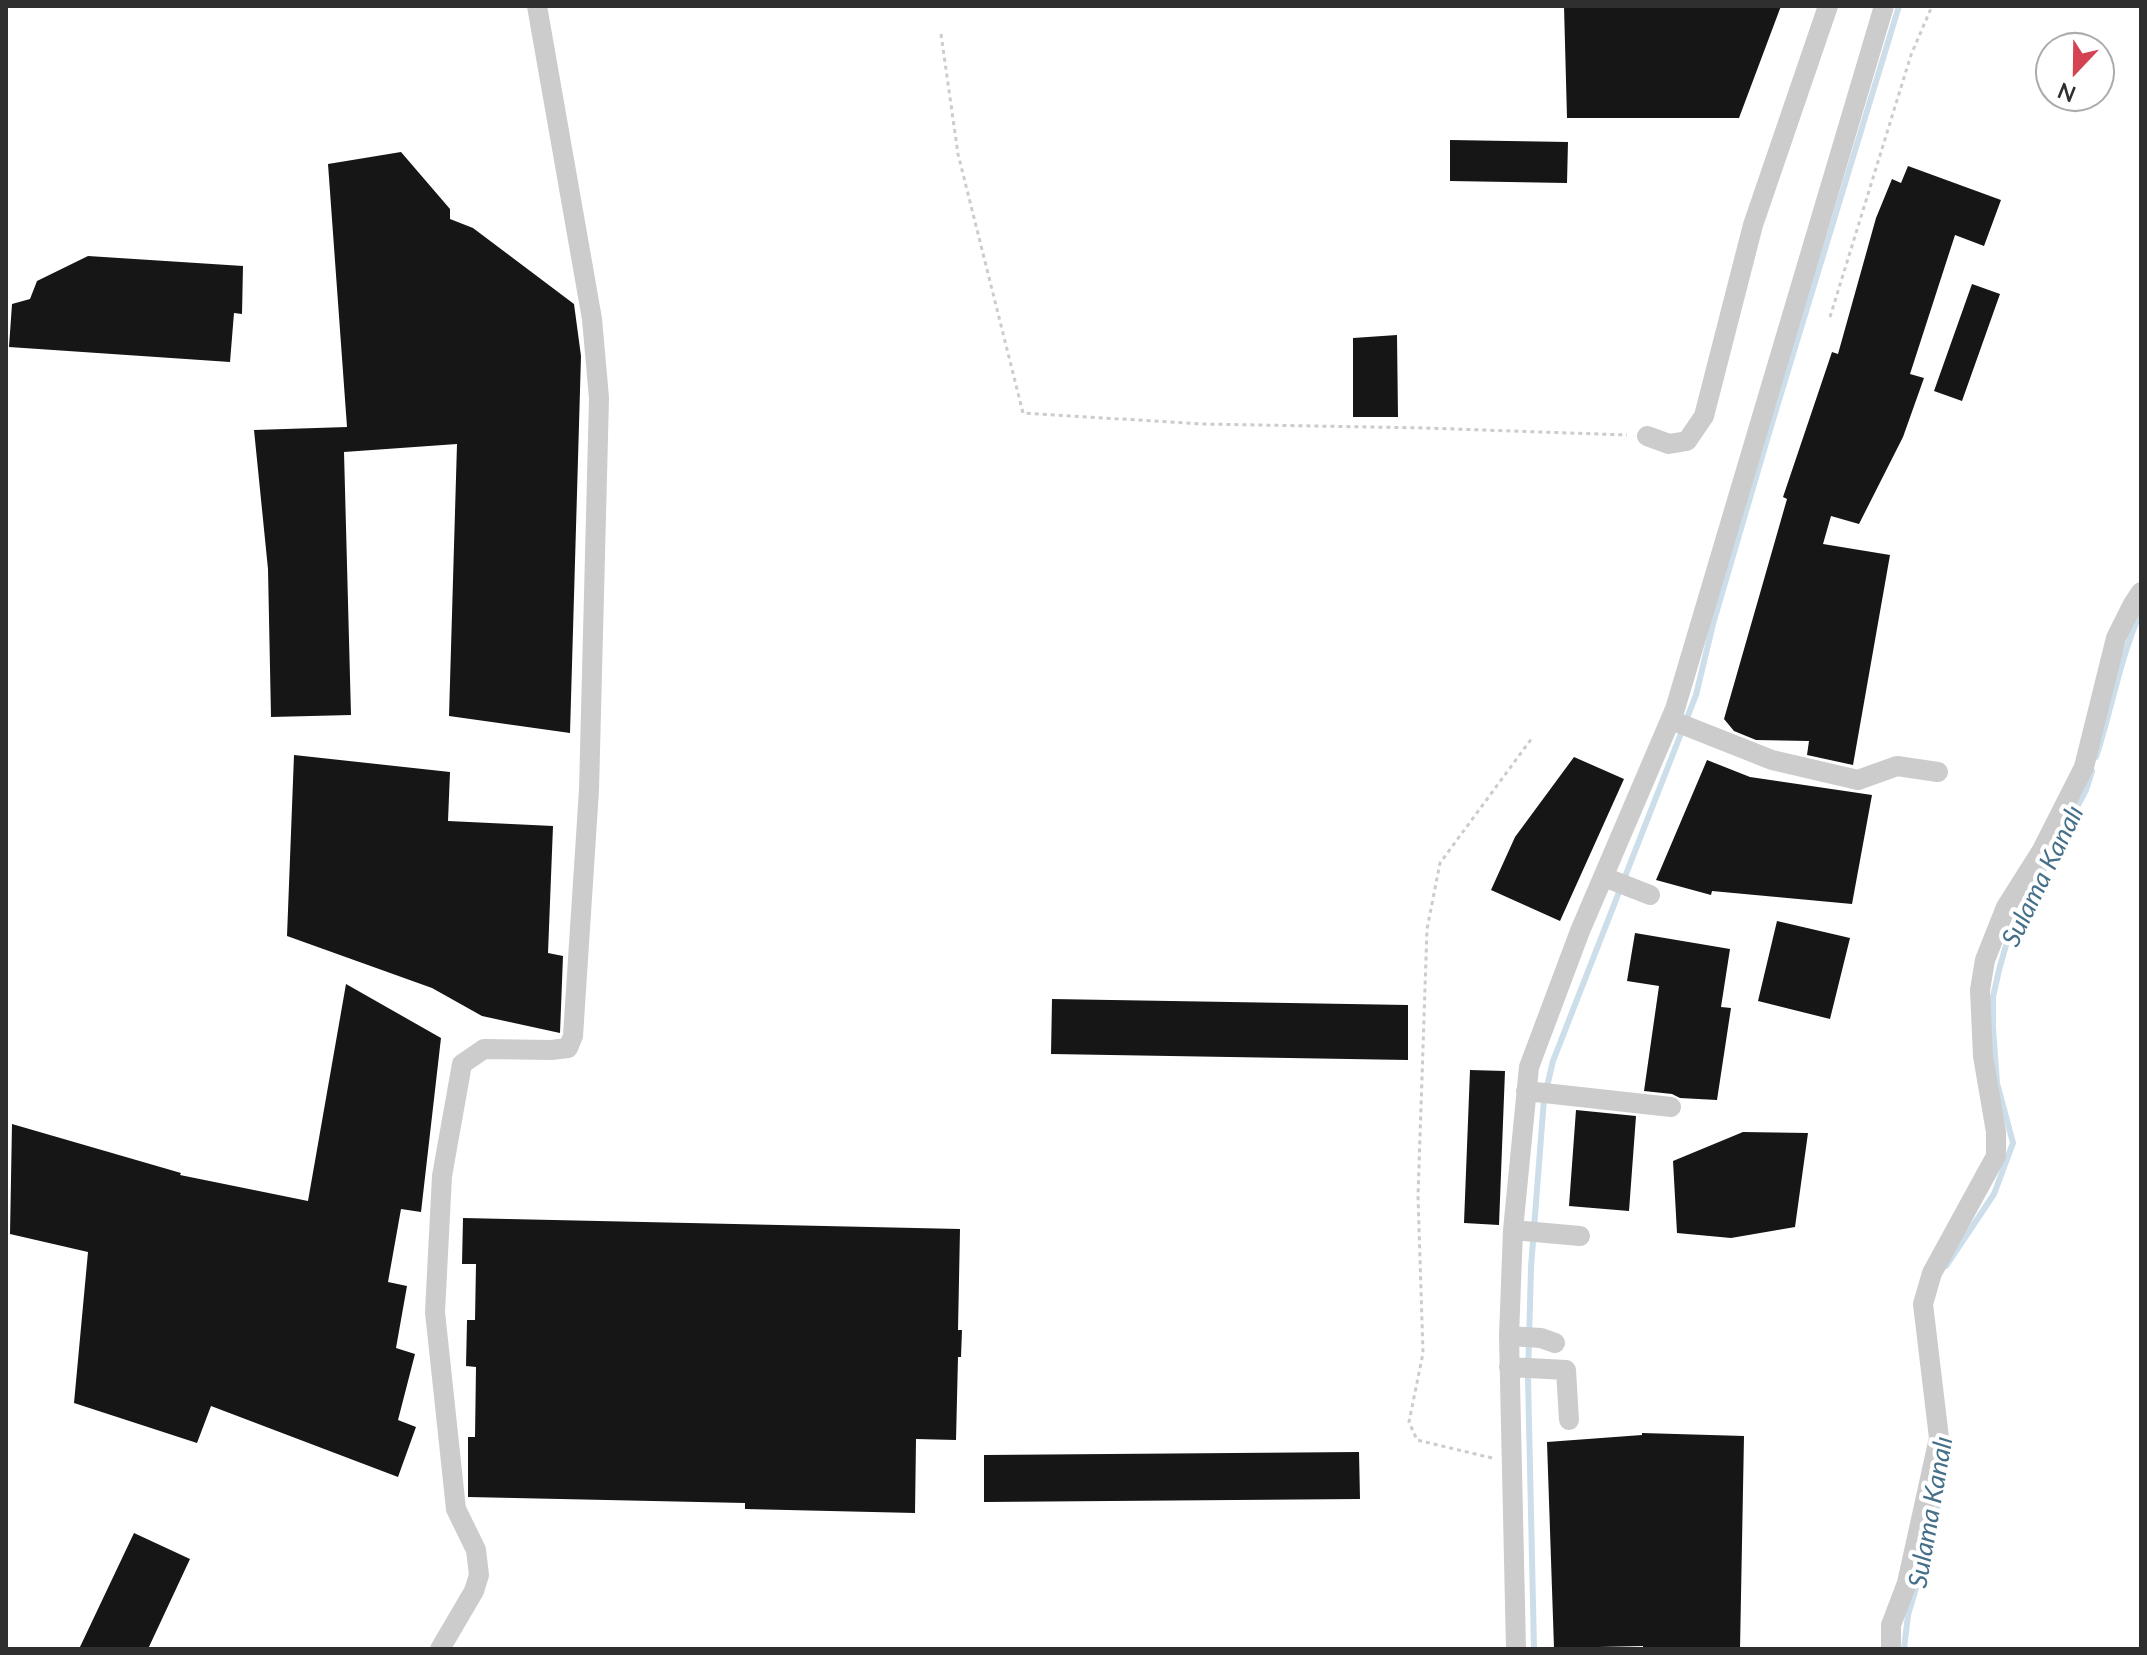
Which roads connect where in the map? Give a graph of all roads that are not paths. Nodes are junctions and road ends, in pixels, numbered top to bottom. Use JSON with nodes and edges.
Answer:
{"nodes":[{"id":1,"x":537,"y":6,"type":"edge"},
{"id":2,"x":1828,"y":6,"type":"edge"},
{"id":3,"x":1884,"y":6,"type":"edge"},
{"id":4,"x":1647,"y":436,"type":"road end"},
{"id":5,"x":2141,"y":592,"type":"edge"},
{"id":6,"x":1680,"y":723,"type":"junction"},
{"id":7,"x":1938,"y":772,"type":"dead end"},
{"id":8,"x":1608,"y":878,"type":"junction"},
{"id":9,"x":1643,"y":892,"type":"dead end"},
{"id":10,"x":1541,"y":1092,"type":"junction"},
{"id":11,"x":1671,"y":1107,"type":"dead end"},
{"id":12,"x":1527,"y":1232,"type":"junction"},
{"id":13,"x":1580,"y":1236,"type":"dead end"},
{"id":14,"x":1513,"y":1336,"type":"junction"},
{"id":15,"x":1548,"y":1341,"type":"dead end"},
{"id":16,"x":1521,"y":1367,"type":"junction"},
{"id":17,"x":1569,"y":1420,"type":"dead end"},
{"id":18,"x":440,"y":1649,"type":"edge"},
{"id":19,"x":1516,"y":1649,"type":"edge"},
{"id":20,"x":1891,"y":1649,"type":"edge"}],
"edges":[{"from":1,"to":18,"type":"street"},
{"from":2,"to":4,"type":"street"},
{"from":3,"to":6,"type":"street"},
{"from":5,"to":20,"type":"street"},
{"from":6,"to":7,"type":"street"},
{"from":6,"to":8,"type":"street"},
{"from":8,"to":9,"type":"street"},
{"from":8,"to":10,"type":"street"},
{"from":10,"to":11,"type":"street"},
{"from":10,"to":12,"type":"street"},
{"from":12,"to":13,"type":"street"},
{"from":12,"to":14,"type":"street"},
{"from":14,"to":15,"type":"street"},
{"from":14,"to":16,"type":"street"},
{"from":16,"to":17,"type":"street"},
{"from":16,"to":19,"type":"street"}]}
